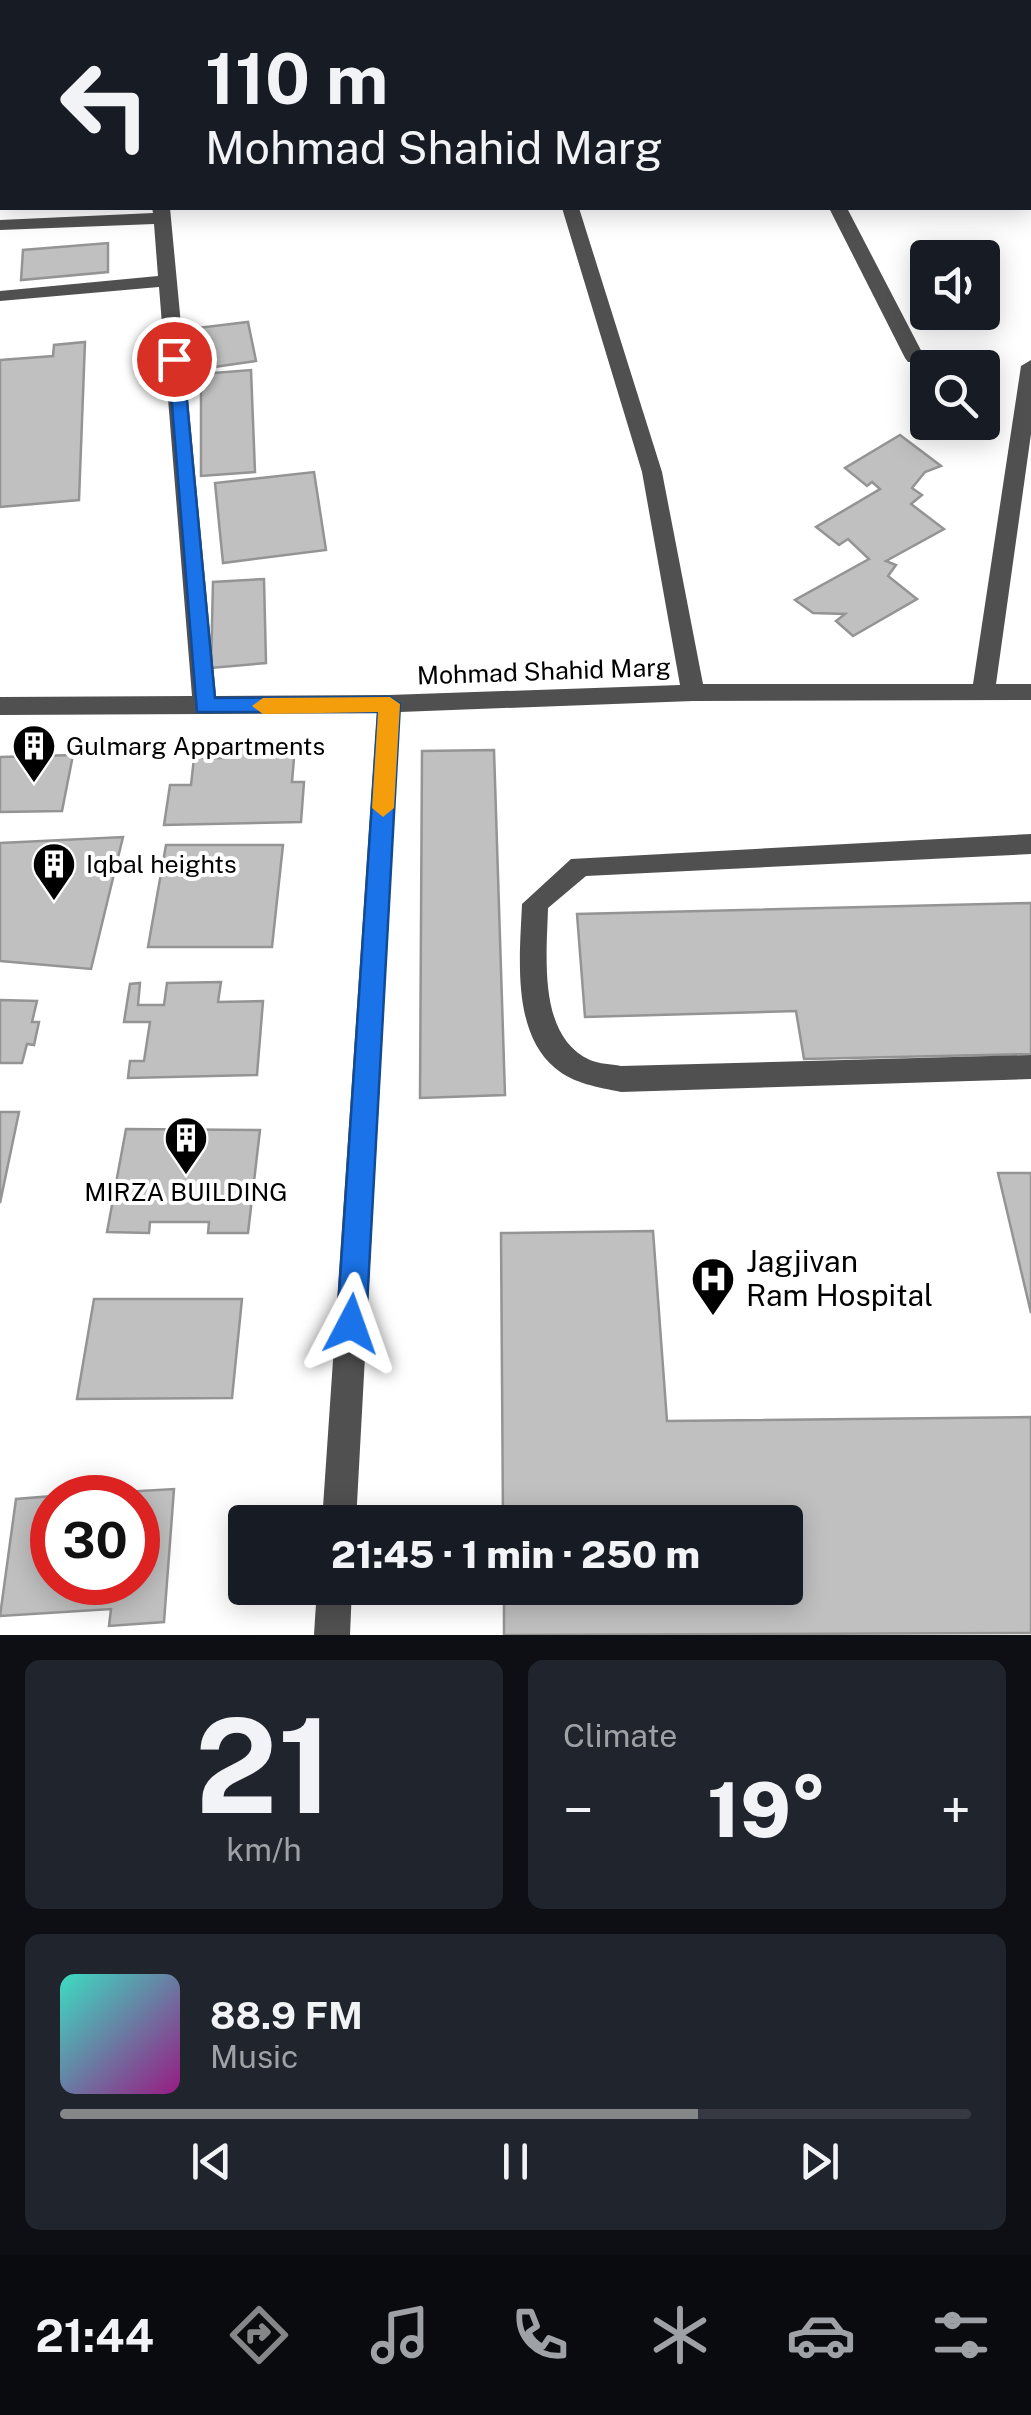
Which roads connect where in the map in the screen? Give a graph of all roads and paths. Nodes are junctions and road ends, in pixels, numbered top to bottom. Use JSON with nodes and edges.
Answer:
{"nodes":[{"id":1,"x":571,"y":210,"type":"edge"},
{"id":2,"x":839,"y":210,"type":"edge"},
{"id":3,"x":162,"y":213,"type":"edge"},
{"id":4,"x":0,"y":226,"type":"edge"},
{"id":5,"x":168,"y":282,"type":"junction"},
{"id":6,"x":0,"y":296,"type":"edge"},
{"id":7,"x":911,"y":350,"type":"edge"},
{"id":8,"x":1031,"y":366,"type":"edge"},
{"id":9,"x":1031,"y":692,"type":"edge"},
{"id":10,"x":693,"y":693,"type":"junction"},
{"id":11,"x":983,"y":693,"type":"junction"},
{"id":12,"x":390,"y":704,"type":"junction"},
{"id":13,"x":0,"y":706,"type":"edge"},
{"id":14,"x":205,"y":706,"type":"junction"},
{"id":15,"x":1031,"y":844,"type":"edge"},
{"id":16,"x":1031,"y":1067,"type":"edge"},
{"id":17,"x":340,"y":1505,"type":"edge"},
{"id":18,"x":334,"y":1605,"type":"edge"},
{"id":19,"x":332,"y":1635,"type":"edge"}],
"edges":[{"from":1,"to":10,"type":"street"},
{"from":2,"to":7,"type":"street"},
{"from":3,"to":4,"type":"street"},
{"from":3,"to":5,"type":"street"},
{"from":5,"to":6,"type":"street"},
{"from":5,"to":14,"type":"street"},
{"from":8,"to":11,"type":"street"},
{"from":9,"to":11,"type":"street","name":"Mohmad Shahid Marg"},
{"from":10,"to":11,"type":"street","name":"Mohmad Shahid Marg"},
{"from":10,"to":12,"type":"street","name":"Mohmad Shahid Marg"},
{"from":12,"to":14,"type":"street","name":"Mohmad Shahid Marg"},
{"from":12,"to":17,"type":"street"},
{"from":13,"to":14,"type":"street","name":"Mohmad Shahid Marg"},
{"from":15,"to":16,"type":"street"},
{"from":18,"to":19,"type":"street"}]}
